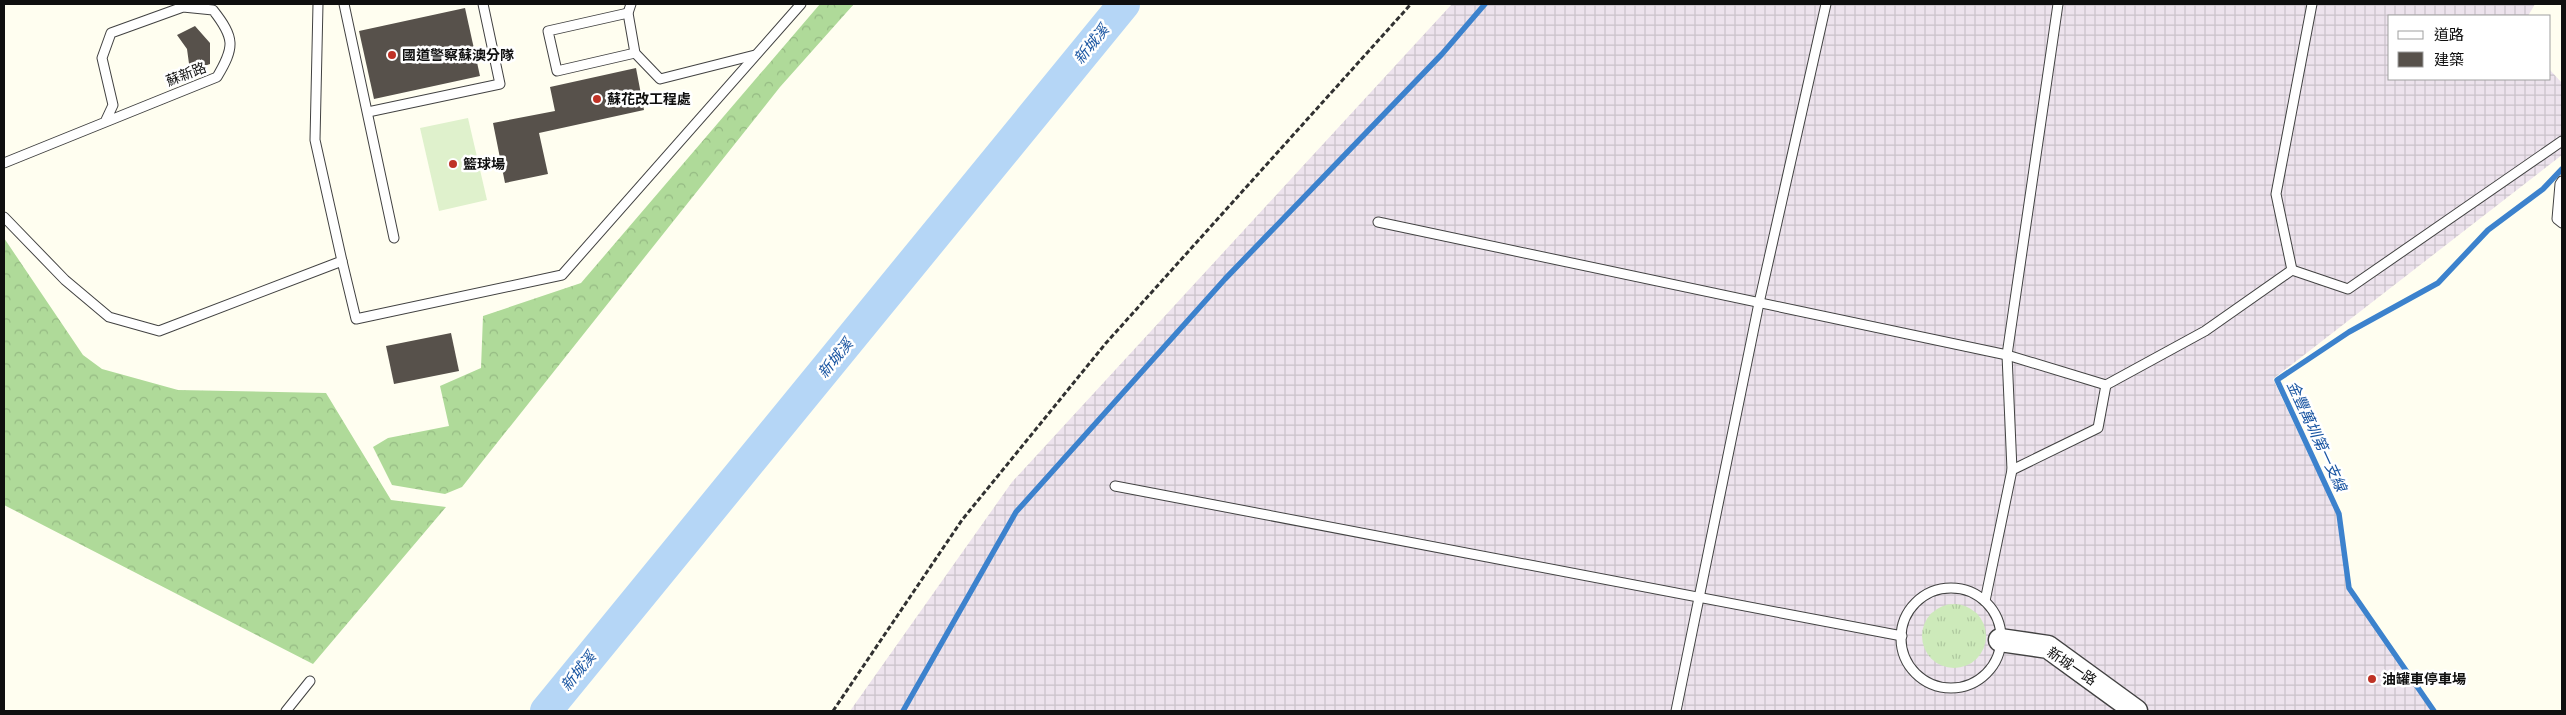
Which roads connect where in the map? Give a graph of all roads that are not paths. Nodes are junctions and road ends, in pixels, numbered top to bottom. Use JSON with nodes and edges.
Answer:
{"nodes":[{"id":1,"x":318,"y":4,"type":"edge"},
{"id":2,"x":344,"y":4,"type":"edge"},
{"id":3,"x":483,"y":4,"type":"edge"},
{"id":4,"x":631,"y":4,"type":"edge"},
{"id":5,"x":801,"y":4,"type":"edge"},
{"id":6,"x":1826,"y":4,"type":"edge"},
{"id":7,"x":2058,"y":4,"type":"edge"},
{"id":8,"x":2312,"y":4,"type":"edge"},
{"id":9,"x":628,"y":13,"type":"junction"},
{"id":10,"x":635,"y":53,"type":"junction"},
{"id":11,"x":755,"y":55,"type":"junction"},
{"id":12,"x":368,"y":112,"type":"junction"},
{"id":13,"x":106,"y":120,"type":"junction"},
{"id":14,"x":2562,"y":141,"type":"edge"},
{"id":15,"x":4,"y":163,"type":"edge"},
{"id":16,"x":2562,"y":181,"type":"edge"},
{"id":17,"x":4,"y":217,"type":"edge"},
{"id":18,"x":1378,"y":222,"type":"dead end"},
{"id":19,"x":2562,"y":223,"type":"edge"},
{"id":20,"x":394,"y":238,"type":"dead end"},
{"id":21,"x":342,"y":261,"type":"junction"},
{"id":22,"x":2292,"y":270,"type":"junction"},
{"id":23,"x":1759,"y":303,"type":"junction"},
{"id":24,"x":2007,"y":355,"type":"junction"},
{"id":25,"x":2106,"y":385,"type":"junction"},
{"id":26,"x":2012,"y":470,"type":"junction"},
{"id":27,"x":1115,"y":486,"type":"dead end"},
{"id":28,"x":1699,"y":598,"type":"junction"},
{"id":29,"x":1985,"y":601,"type":"junction"},
{"id":30,"x":1902,"y":636,"type":"junction"},
{"id":31,"x":2000,"y":640,"type":"junction"},
{"id":32,"x":310,"y":681,"type":"dead end"},
{"id":33,"x":286,"y":711,"type":"edge"},
{"id":34,"x":1676,"y":711,"type":"edge"},
{"id":35,"x":2136,"y":711,"type":"edge"}],
"edges":[{"from":1,"to":21,"type":"lane"},
{"from":2,"to":12,"type":"lane"},
{"from":3,"to":12,"type":"lane"},
{"from":4,"to":9,"type":"lane"},
{"from":5,"to":11,"type":"lane"},
{"from":6,"to":23,"type":"lane"},
{"from":7,"to":24,"type":"lane"},
{"from":8,"to":22,"type":"lane"},
{"from":9,"to":10,"type":"lane"},
{"from":9,"to":10,"type":"lane"},
{"from":10,"to":11,"type":"lane"},
{"from":11,"to":21,"type":"lane"},
{"from":12,"to":20,"type":"lane"},
{"from":13,"to":13,"type":"lane","name":"蘇新路"},
{"from":13,"to":15,"type":"lane","name":"蘇新路"},
{"from":14,"to":22,"type":"lane"},
{"from":16,"to":19,"type":"lane"},
{"from":17,"to":21,"type":"lane"},
{"from":18,"to":23,"type":"lane"},
{"from":22,"to":25,"type":"lane"},
{"from":23,"to":24,"type":"lane"},
{"from":23,"to":28,"type":"lane"},
{"from":24,"to":25,"type":"lane"},
{"from":24,"to":26,"type":"lane"},
{"from":25,"to":26,"type":"lane"},
{"from":26,"to":29,"type":"lane"},
{"from":27,"to":28,"type":"lane"},
{"from":28,"to":30,"type":"lane"},
{"from":28,"to":34,"type":"lane"},
{"from":29,"to":30,"type":"lane"},
{"from":29,"to":31,"type":"lane"},
{"from":30,"to":31,"type":"lane"},
{"from":31,"to":35,"type":"street","name":"新城一路"},
{"from":32,"to":33,"type":"lane"}]}
